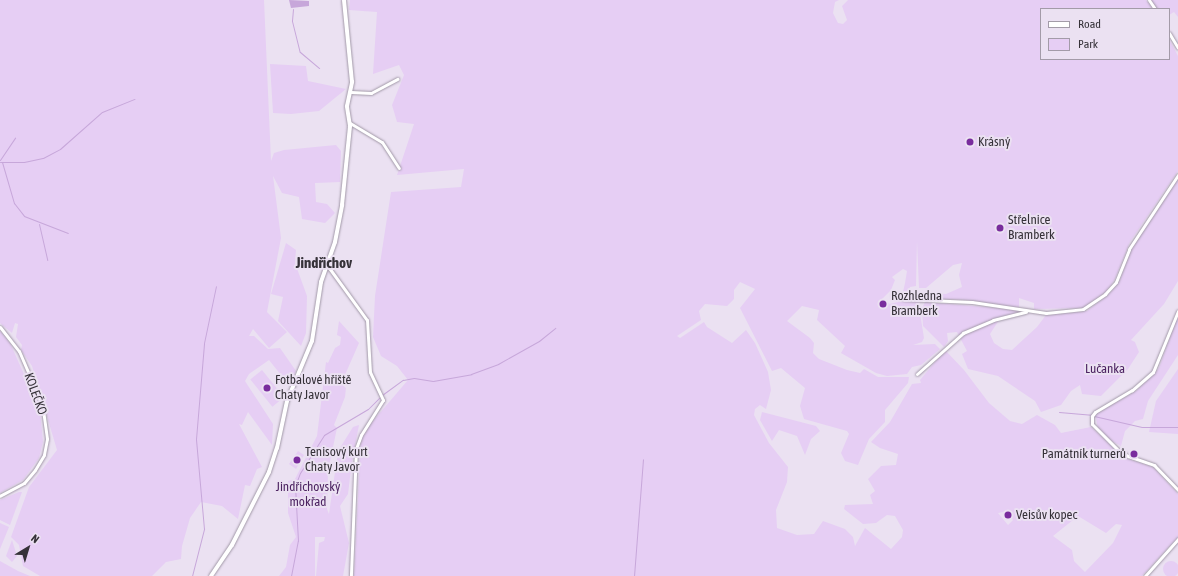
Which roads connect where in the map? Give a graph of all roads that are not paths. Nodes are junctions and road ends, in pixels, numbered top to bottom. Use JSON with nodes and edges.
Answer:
{"nodes":[{"id":1,"x":344,"y":0,"type":"edge"},
{"id":2,"x":1170,"y":35,"type":"edge"},
{"id":3,"x":1178,"y":48,"type":"edge"},
{"id":4,"x":397,"y":79,"type":"dead end"},
{"id":5,"x":351,"y":92,"type":"junction"},
{"id":6,"x":350,"y":123,"type":"junction"},
{"id":7,"x":399,"y":168,"type":"dead end"},
{"id":8,"x":1178,"y":175,"type":"edge"},
{"id":9,"x":326,"y":264,"type":"junction"},
{"id":10,"x":893,"y":295,"type":"dead end"},
{"id":11,"x":1031,"y":311,"type":"junction"},
{"id":12,"x":1178,"y":311,"type":"edge"},
{"id":13,"x":0,"y":327,"type":"edge"},
{"id":14,"x":917,"y":374,"type":"dead end"},
{"id":15,"x":1178,"y":490,"type":"edge"},
{"id":16,"x":0,"y":496,"type":"edge"},
{"id":17,"x":1178,"y":539,"type":"edge"},
{"id":18,"x":211,"y":576,"type":"edge"},
{"id":19,"x":351,"y":576,"type":"edge"},
{"id":20,"x":1145,"y":576,"type":"edge"}],
"edges":[{"from":1,"to":5,"type":"street"},
{"from":2,"to":3,"type":"street"},
{"from":4,"to":5,"type":"street"},
{"from":5,"to":6,"type":"street"},
{"from":6,"to":7,"type":"street"},
{"from":6,"to":9,"type":"street"},
{"from":8,"to":11,"type":"street"},
{"from":9,"to":18,"type":"street"},
{"from":9,"to":19,"type":"street"},
{"from":10,"to":11,"type":"street"},
{"from":11,"to":14,"type":"street"},
{"from":12,"to":15,"type":"street"},
{"from":13,"to":16,"type":"street","name":"KOLEČKO"},
{"from":17,"to":20,"type":"street"}]}
